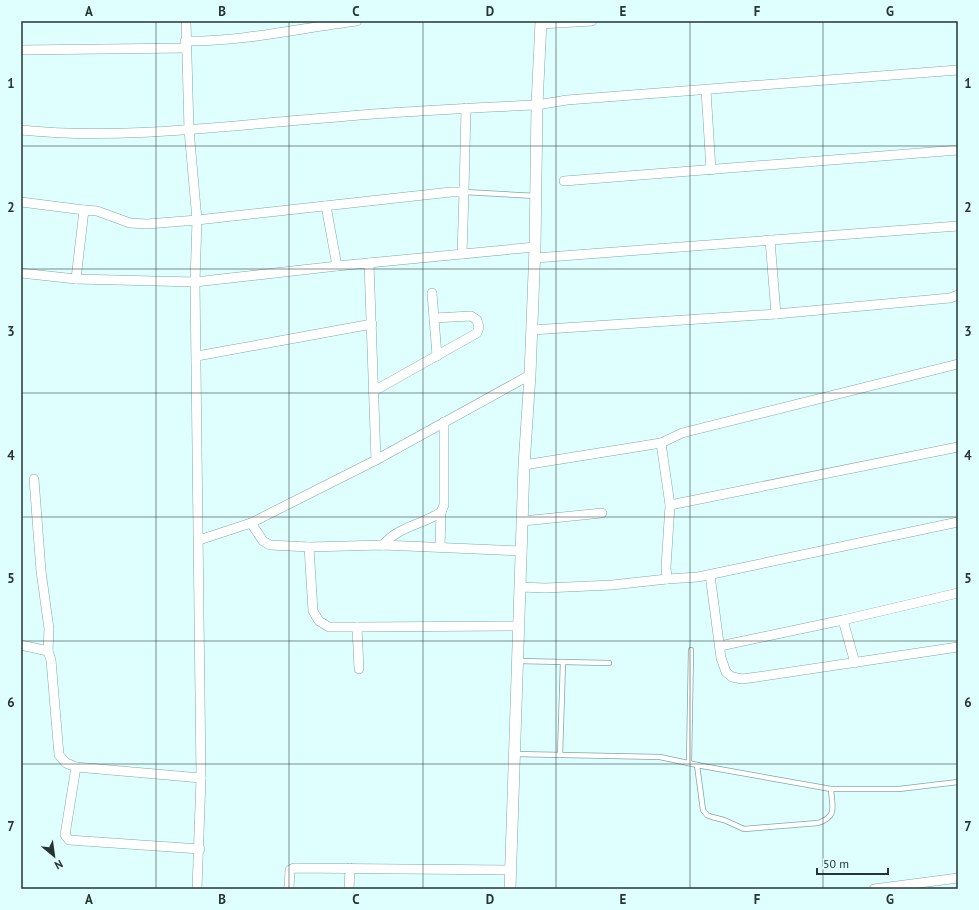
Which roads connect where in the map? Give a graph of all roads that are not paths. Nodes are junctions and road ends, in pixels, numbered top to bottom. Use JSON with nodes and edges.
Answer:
{"nodes":[{"id":1,"x":186,"y":21,"type":"edge"},
{"id":2,"x":357,"y":21,"type":"edge"},
{"id":3,"x":592,"y":21,"type":"edge"},
{"id":4,"x":541,"y":22,"type":"edge"},
{"id":5,"x":186,"y":44,"type":"junction"},
{"id":6,"x":21,"y":50,"type":"edge"},
{"id":7,"x":958,"y":70,"type":"edge"},
{"id":8,"x":706,"y":90,"type":"junction"},
{"id":9,"x":537,"y":105,"type":"junction"},
{"id":10,"x":466,"y":108,"type":"junction"},
{"id":11,"x":21,"y":130,"type":"edge"},
{"id":12,"x":189,"y":130,"type":"junction"},
{"id":13,"x":958,"y":150,"type":"edge"},
{"id":14,"x":711,"y":170,"type":"junction"},
{"id":15,"x":564,"y":181,"type":"dead end"},
{"id":16,"x":464,"y":192,"type":"junction"},
{"id":17,"x":536,"y":196,"type":"junction"},
{"id":18,"x":21,"y":202,"type":"edge"},
{"id":19,"x":326,"y":206,"type":"junction"},
{"id":20,"x":84,"y":210,"type":"junction"},
{"id":21,"x":197,"y":220,"type":"junction"},
{"id":22,"x":958,"y":226,"type":"edge"},
{"id":23,"x":770,"y":240,"type":"junction"},
{"id":24,"x":535,"y":252,"type":"junction"},
{"id":25,"x":462,"y":254,"type":"junction"},
{"id":26,"x":369,"y":263,"type":"junction"},
{"id":27,"x":337,"y":266,"type":"junction"},
{"id":28,"x":21,"y":273,"type":"edge"},
{"id":29,"x":76,"y":279,"type":"junction"},
{"id":30,"x":195,"y":282,"type":"junction"},
{"id":31,"x":432,"y":293,"type":"dead end"},
{"id":32,"x":958,"y":295,"type":"edge"},
{"id":33,"x":776,"y":314,"type":"junction"},
{"id":34,"x":434,"y":318,"type":"junction"},
{"id":35,"x":372,"y":324,"type":"junction"},
{"id":36,"x":532,"y":330,"type":"junction"},
{"id":37,"x":197,"y":356,"type":"junction"},
{"id":38,"x":437,"y":356,"type":"junction"},
{"id":39,"x":958,"y":364,"type":"edge"},
{"id":40,"x":530,"y":375,"type":"junction"},
{"id":41,"x":374,"y":391,"type":"junction"},
{"id":42,"x":444,"y":422,"type":"junction"},
{"id":43,"x":661,"y":443,"type":"junction"},
{"id":44,"x":958,"y":447,"type":"edge"},
{"id":45,"x":376,"y":460,"type":"junction"},
{"id":46,"x":524,"y":465,"type":"junction"},
{"id":47,"x":34,"y":479,"type":"dead end"},
{"id":48,"x":670,"y":505,"type":"junction"},
{"id":49,"x":441,"y":512,"type":"junction"},
{"id":50,"x":602,"y":513,"type":"dead end"},
{"id":51,"x":522,"y":521,"type":"junction"},
{"id":52,"x":958,"y":522,"type":"edge"},
{"id":53,"x":251,"y":523,"type":"junction"},
{"id":54,"x":199,"y":540,"type":"junction"},
{"id":55,"x":383,"y":545,"type":"junction"},
{"id":56,"x":310,"y":547,"type":"junction"},
{"id":57,"x":440,"y":547,"type":"junction"},
{"id":58,"x":522,"y":551,"type":"junction"},
{"id":59,"x":710,"y":575,"type":"junction"},
{"id":60,"x":667,"y":579,"type":"junction"},
{"id":61,"x":520,"y":587,"type":"junction"},
{"id":62,"x":958,"y":593,"type":"edge"},
{"id":63,"x":843,"y":620,"type":"junction"},
{"id":64,"x":519,"y":626,"type":"junction"},
{"id":65,"x":357,"y":627,"type":"junction"},
{"id":66,"x":21,"y":645,"type":"edge"},
{"id":67,"x":720,"y":646,"type":"junction"},
{"id":68,"x":958,"y":647,"type":"edge"},
{"id":69,"x":690,"y":650,"type":"dead end"},
{"id":70,"x":48,"y":651,"type":"junction"},
{"id":71,"x":518,"y":661,"type":"junction"},
{"id":72,"x":564,"y":662,"type":"junction"},
{"id":73,"x":855,"y":663,"type":"junction"},
{"id":74,"x":608,"y":664,"type":"dead end"},
{"id":75,"x":359,"y":669,"type":"dead end"},
{"id":76,"x":515,"y":754,"type":"junction"},
{"id":77,"x":560,"y":755,"type":"junction"},
{"id":78,"x":689,"y":763,"type":"junction"},
{"id":79,"x":697,"y":764,"type":"junction"},
{"id":80,"x":76,"y":767,"type":"junction"},
{"id":81,"x":201,"y":778,"type":"junction"},
{"id":82,"x":958,"y":782,"type":"edge"},
{"id":83,"x":831,"y":789,"type":"junction"},
{"id":84,"x":200,"y":849,"type":"junction"},
{"id":85,"x":350,"y":868,"type":"junction"},
{"id":86,"x":511,"y":870,"type":"junction"},
{"id":87,"x":958,"y":878,"type":"edge"},
{"id":88,"x":913,"y":886,"type":"edge"},
{"id":89,"x":197,"y":889,"type":"edge"},
{"id":90,"x":289,"y":889,"type":"edge"},
{"id":91,"x":350,"y":889,"type":"edge"},
{"id":92,"x":510,"y":889,"type":"edge"},
{"id":93,"x":874,"y":889,"type":"edge"}],
"edges":[{"from":1,"to":5,"type":"street"},
{"from":2,"to":5,"type":"street"},
{"from":3,"to":4,"type":"street"},
{"from":4,"to":9,"type":"street"},
{"from":5,"to":6,"type":"street"},
{"from":5,"to":12,"type":"street"},
{"from":7,"to":8,"type":"street"},
{"from":8,"to":9,"type":"street"},
{"from":8,"to":14,"type":"street"},
{"from":9,"to":10,"type":"street"},
{"from":9,"to":17,"type":"street"},
{"from":10,"to":12,"type":"street"},
{"from":10,"to":16,"type":"street"},
{"from":11,"to":12,"type":"street"},
{"from":12,"to":21,"type":"street"},
{"from":13,"to":14,"type":"street"},
{"from":14,"to":15,"type":"street"},
{"from":16,"to":17,"type":"lane"},
{"from":16,"to":19,"type":"street"},
{"from":16,"to":25,"type":"street"},
{"from":17,"to":24,"type":"street"},
{"from":18,"to":20,"type":"street"},
{"from":19,"to":21,"type":"street"},
{"from":19,"to":27,"type":"street"},
{"from":20,"to":21,"type":"street"},
{"from":20,"to":29,"type":"street"},
{"from":21,"to":30,"type":"street"},
{"from":22,"to":23,"type":"street"},
{"from":23,"to":24,"type":"street"},
{"from":23,"to":33,"type":"street"},
{"from":24,"to":25,"type":"street"},
{"from":24,"to":36,"type":"street"},
{"from":25,"to":26,"type":"street"},
{"from":26,"to":27,"type":"street"},
{"from":26,"to":35,"type":"street"},
{"from":27,"to":30,"type":"street"},
{"from":28,"to":29,"type":"street"},
{"from":29,"to":30,"type":"street"},
{"from":30,"to":37,"type":"street"},
{"from":31,"to":34,"type":"street"},
{"from":32,"to":33,"type":"street"},
{"from":33,"to":36,"type":"street"},
{"from":34,"to":38,"type":"street"},
{"from":34,"to":38,"type":"street"},
{"from":35,"to":37,"type":"street"},
{"from":35,"to":41,"type":"street"},
{"from":36,"to":40,"type":"street"},
{"from":37,"to":54,"type":"street"},
{"from":38,"to":41,"type":"street"},
{"from":39,"to":43,"type":"street"},
{"from":40,"to":42,"type":"street"},
{"from":40,"to":46,"type":"street"},
{"from":41,"to":45,"type":"street"},
{"from":42,"to":45,"type":"street"},
{"from":42,"to":49,"type":"street"},
{"from":43,"to":46,"type":"street"},
{"from":43,"to":48,"type":"street"},
{"from":44,"to":48,"type":"street"},
{"from":45,"to":53,"type":"street"},
{"from":46,"to":51,"type":"street"},
{"from":47,"to":70,"type":"street"},
{"from":48,"to":60,"type":"street"},
{"from":49,"to":55,"type":"street"},
{"from":49,"to":57,"type":"street"},
{"from":50,"to":51,"type":"street"},
{"from":51,"to":58,"type":"street"},
{"from":52,"to":59,"type":"street"},
{"from":53,"to":54,"type":"street"},
{"from":53,"to":56,"type":"street"},
{"from":54,"to":81,"type":"street"},
{"from":55,"to":56,"type":"street"},
{"from":55,"to":57,"type":"street"},
{"from":56,"to":65,"type":"street"},
{"from":57,"to":58,"type":"street"},
{"from":58,"to":61,"type":"street"},
{"from":59,"to":60,"type":"street"},
{"from":59,"to":67,"type":"street"},
{"from":60,"to":61,"type":"street"},
{"from":61,"to":64,"type":"street"},
{"from":62,"to":63,"type":"street"},
{"from":63,"to":67,"type":"street"},
{"from":63,"to":73,"type":"street"},
{"from":64,"to":65,"type":"street"},
{"from":64,"to":71,"type":"street"},
{"from":65,"to":75,"type":"street"},
{"from":66,"to":70,"type":"street"},
{"from":67,"to":73,"type":"street"},
{"from":68,"to":73,"type":"street"},
{"from":69,"to":78,"type":"lane"},
{"from":70,"to":80,"type":"street"},
{"from":71,"to":72,"type":"lane"},
{"from":71,"to":76,"type":"street"},
{"from":72,"to":74,"type":"lane"},
{"from":72,"to":77,"type":"lane"},
{"from":76,"to":77,"type":"lane"},
{"from":76,"to":86,"type":"street"},
{"from":77,"to":78,"type":"lane"},
{"from":78,"to":79,"type":"lane"},
{"from":79,"to":83,"type":"lane"},
{"from":79,"to":83,"type":"lane"},
{"from":80,"to":81,"type":"street"},
{"from":80,"to":84,"type":"street"},
{"from":81,"to":84,"type":"street"},
{"from":82,"to":83,"type":"lane"},
{"from":84,"to":89,"type":"street"},
{"from":85,"to":86,"type":"street"},
{"from":85,"to":90,"type":"street"},
{"from":85,"to":91,"type":"street"},
{"from":86,"to":92,"type":"street"},
{"from":87,"to":88,"type":"street"},
{"from":88,"to":93,"type":"street"}]}
